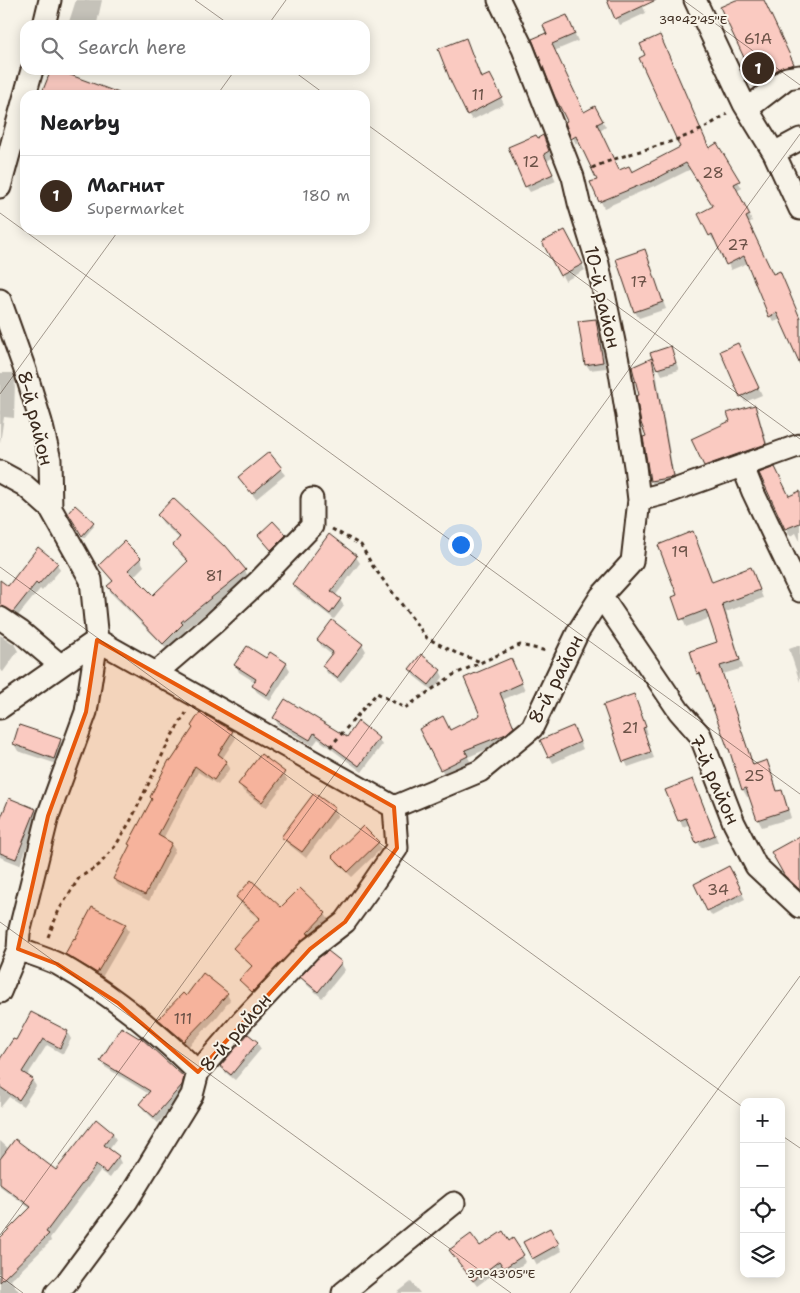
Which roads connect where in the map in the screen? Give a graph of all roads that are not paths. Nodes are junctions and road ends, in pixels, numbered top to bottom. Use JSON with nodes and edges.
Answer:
{"nodes":[{"id":1,"x":50,"y":0,"type":"edge"},
{"id":2,"x":499,"y":0,"type":"edge"},
{"id":3,"x":695,"y":0,"type":"edge"},
{"id":4,"x":45,"y":20,"type":"edge"},
{"id":5,"x":31,"y":75,"type":"edge"},
{"id":6,"x":800,"y":76,"type":"edge"},
{"id":7,"x":26,"y":90,"type":"edge"},
{"id":8,"x":746,"y":107,"type":"junction"},
{"id":9,"x":20,"y":112,"type":"edge"},
{"id":10,"x":800,"y":138,"type":"edge"},
{"id":11,"x":774,"y":153,"type":"junction"},
{"id":12,"x":0,"y":182,"type":"edge"},
{"id":13,"x":800,"y":210,"type":"edge"},
{"id":14,"x":0,"y":300,"type":"edge"},
{"id":15,"x":800,"y":445,"type":"edge"},
{"id":16,"x":743,"y":467,"type":"junction"},
{"id":17,"x":0,"y":472,"type":"edge"},
{"id":18,"x":312,"y":499,"type":"dead end"},
{"id":19,"x":639,"y":500,"type":"junction"},
{"id":20,"x":51,"y":509,"type":"junction"},
{"id":21,"x":800,"y":591,"type":"edge"},
{"id":22,"x":601,"y":596,"type":"junction"},
{"id":23,"x":0,"y":618,"type":"edge"},
{"id":24,"x":97,"y":640,"type":"junction"},
{"id":25,"x":60,"y":665,"type":"junction"},
{"id":26,"x":156,"y":673,"type":"junction"},
{"id":27,"x":0,"y":708,"type":"edge"},
{"id":28,"x":394,"y":806,"type":"junction"},
{"id":29,"x":800,"y":907,"type":"edge"},
{"id":30,"x":18,"y":949,"type":"junction"},
{"id":31,"x":0,"y":992,"type":"edge"},
{"id":32,"x":198,"y":1072,"type":"junction"},
{"id":33,"x":454,"y":1203,"type":"dead end"},
{"id":34,"x":56,"y":1293,"type":"edge"},
{"id":35,"x":343,"y":1293,"type":"edge"}],
"edges":[{"from":1,"to":4,"type":"street"},
{"from":2,"to":19,"type":"street","name":"10-й район"},
{"from":3,"to":8,"type":"street"},
{"from":5,"to":7,"type":"street"},
{"from":6,"to":8,"type":"street"},
{"from":8,"to":11,"type":"street"},
{"from":9,"to":12,"type":"street"},
{"from":10,"to":11,"type":"street"},
{"from":11,"to":13,"type":"street"},
{"from":14,"to":20,"type":"street","name":"8-й район"},
{"from":15,"to":16,"type":"street"},
{"from":16,"to":19,"type":"street"},
{"from":16,"to":21,"type":"street"},
{"from":17,"to":20,"type":"street","name":"8-й район"},
{"from":18,"to":26,"type":"street"},
{"from":19,"to":22,"type":"street","name":"10-й район"},
{"from":20,"to":24,"type":"street","name":"8-й район"},
{"from":22,"to":28,"type":"street","name":"8-й район"},
{"from":22,"to":29,"type":"street","name":"7-й район"},
{"from":23,"to":25,"type":"street"},
{"from":24,"to":25,"type":"street"},
{"from":24,"to":26,"type":"street"},
{"from":24,"to":30,"type":"street","name":"8-й район"},
{"from":25,"to":27,"type":"street"},
{"from":26,"to":28,"type":"street"},
{"from":28,"to":32,"type":"street","name":"8-й район"},
{"from":30,"to":31,"type":"street","name":"8-й район"},
{"from":30,"to":32,"type":"street"},
{"from":32,"to":34,"type":"street","name":"8-й район"},
{"from":33,"to":35,"type":"street"}]}
